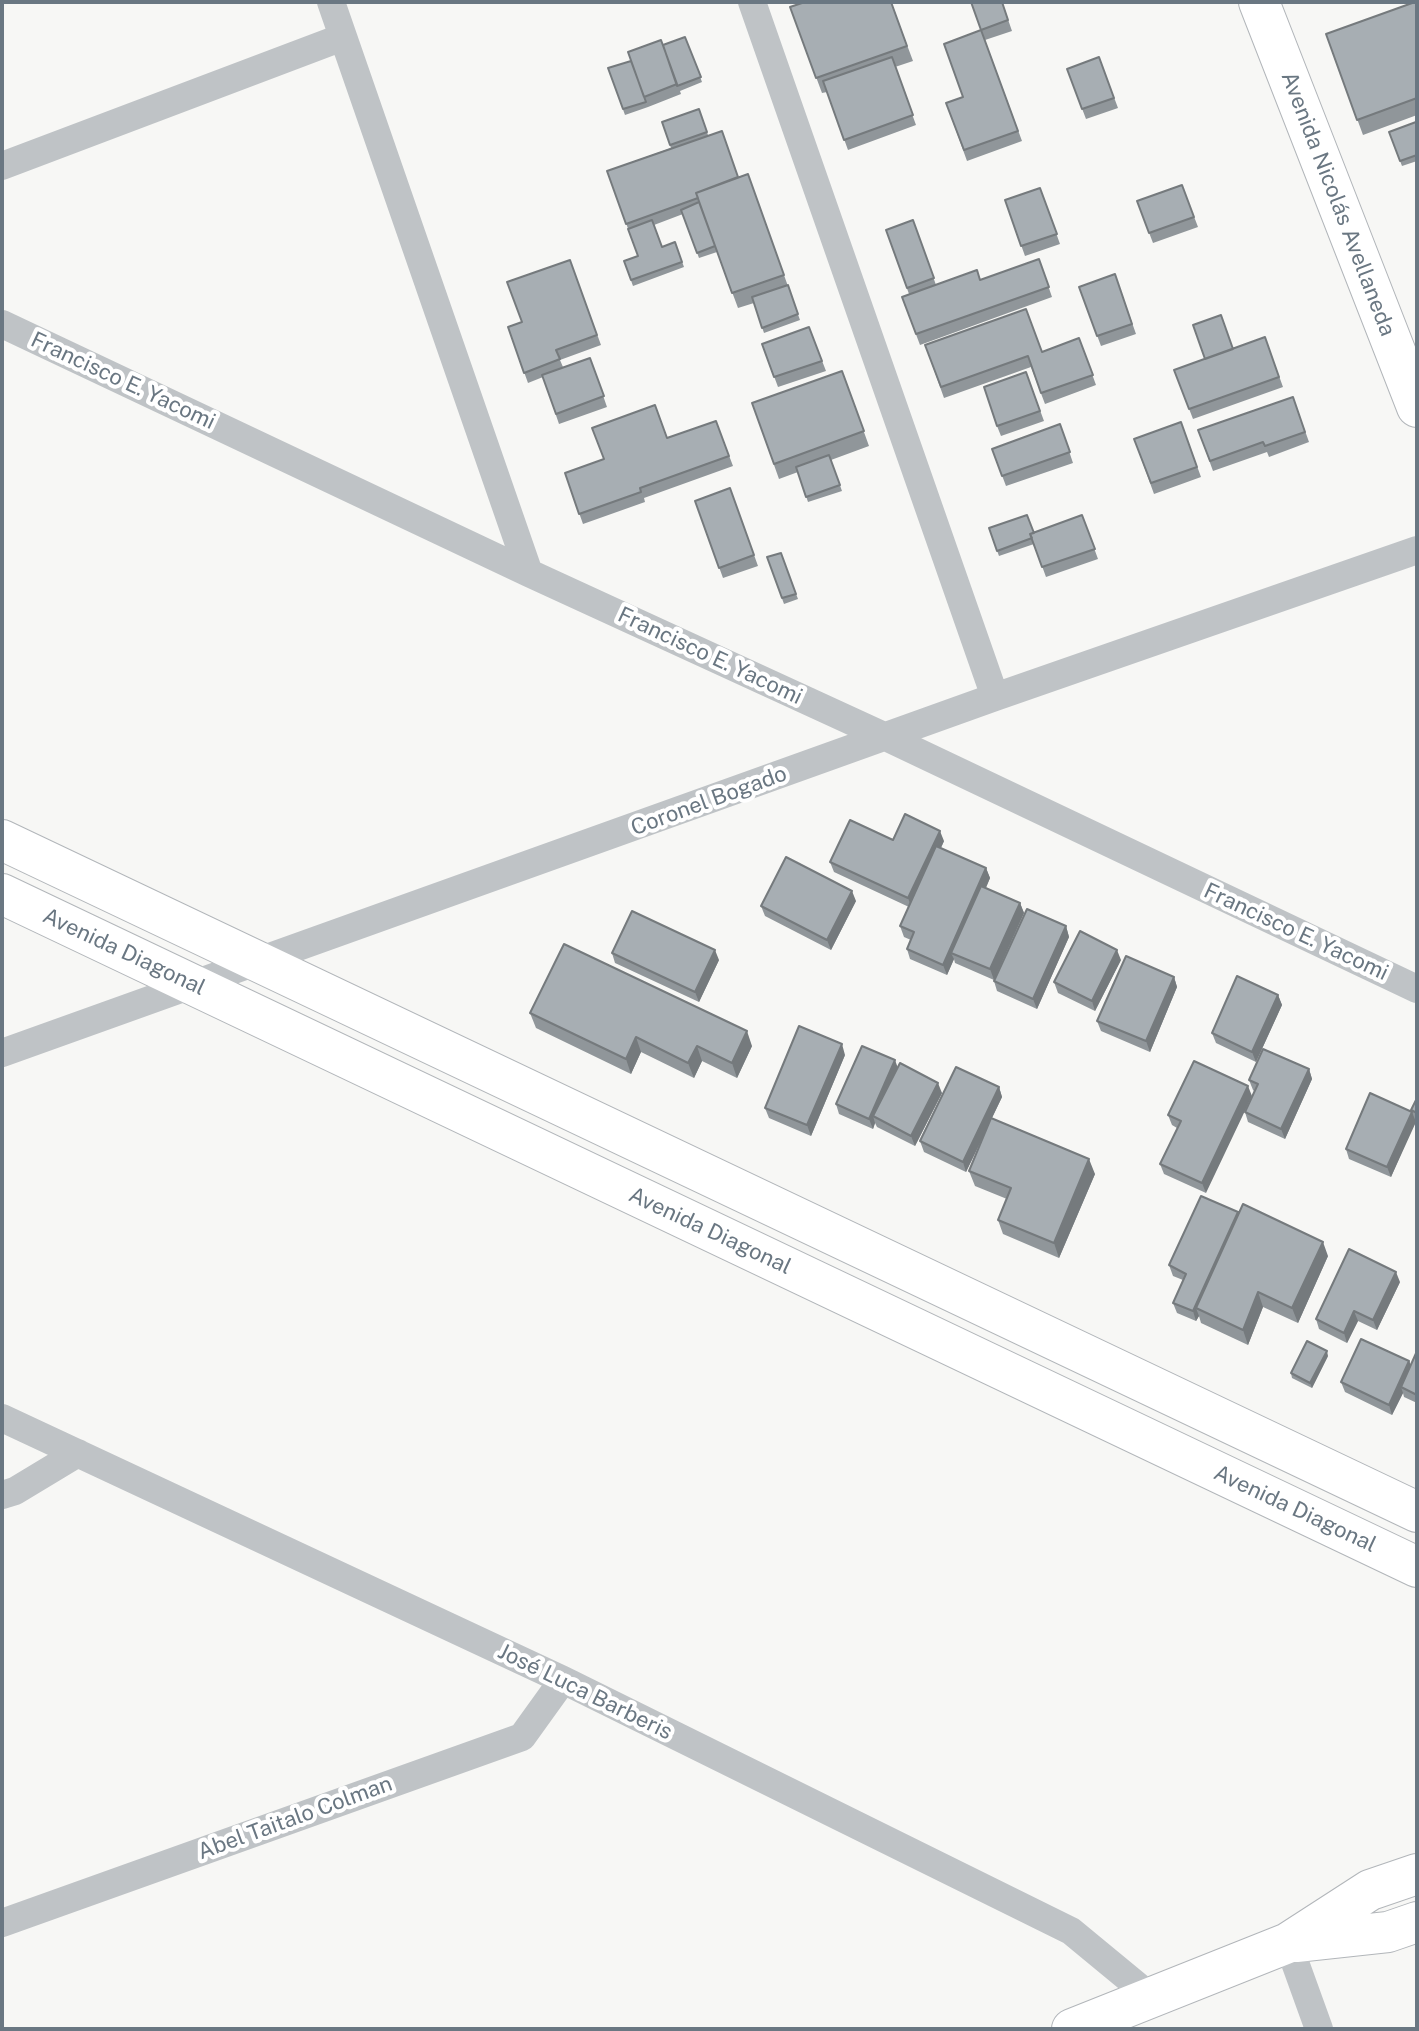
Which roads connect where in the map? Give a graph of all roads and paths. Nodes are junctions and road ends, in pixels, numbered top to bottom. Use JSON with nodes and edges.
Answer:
{"nodes":[{"id":1,"x":331,"y":2,"type":"edge"},
{"id":2,"x":752,"y":2,"type":"edge"},
{"id":3,"x":1259,"y":2,"type":"edge"},
{"id":4,"x":343,"y":37,"type":"junction"},
{"id":5,"x":2,"y":166,"type":"edge"},
{"id":6,"x":2,"y":324,"type":"edge"},
{"id":7,"x":1417,"y":407,"type":"edge"},
{"id":8,"x":1417,"y":550,"type":"edge"},
{"id":9,"x":529,"y":573,"type":"junction"},
{"id":10,"x":995,"y":697,"type":"junction"},
{"id":11,"x":886,"y":737,"type":"junction"},
{"id":12,"x":2,"y":840,"type":"edge"},
{"id":13,"x":2,"y":894,"type":"edge"},
{"id":14,"x":260,"y":962,"type":"junction"},
{"id":15,"x":192,"y":984,"type":"junction"},
{"id":16,"x":1417,"y":989,"type":"edge"},
{"id":17,"x":2,"y":1053,"type":"edge"},
{"id":18,"x":2,"y":1418,"type":"edge"},
{"id":19,"x":78,"y":1453,"type":"junction"},
{"id":20,"x":2,"y":1495,"type":"edge"},
{"id":21,"x":1417,"y":1512,"type":"edge"},
{"id":22,"x":1417,"y":1567,"type":"edge"},
{"id":23,"x":563,"y":1680,"type":"junction"},
{"id":24,"x":1417,"y":1874,"type":"edge"},
{"id":25,"x":1417,"y":1922,"type":"edge"},
{"id":26,"x":2,"y":1923,"type":"edge"},
{"id":27,"x":1288,"y":1943,"type":"junction"},
{"id":28,"x":1151,"y":1997,"type":"junction"},
{"id":29,"x":1072,"y":2029,"type":"edge"},
{"id":30,"x":1319,"y":2029,"type":"edge"}],
"edges":[{"from":1,"to":4,"type":"street"},
{"from":2,"to":10,"type":"street"},
{"from":3,"to":7,"type":"main road","name":"Avenida Nicolás Avellaneda"},
{"from":4,"to":5,"type":"street"},
{"from":4,"to":9,"type":"street"},
{"from":6,"to":9,"type":"street","name":"Francisco E. Yacomi"},
{"from":8,"to":10,"type":"street","name":"Coronel Bogado"},
{"from":9,"to":11,"type":"street","name":"Francisco E. Yacomi"},
{"from":10,"to":11,"type":"street","name":"Coronel Bogado"},
{"from":11,"to":14,"type":"street","name":"Coronel Bogado"},
{"from":11,"to":16,"type":"street","name":"Francisco E. Yacomi"},
{"from":12,"to":14,"type":"main road"},
{"from":13,"to":15,"type":"main road","name":"Avenida Diagonal"},
{"from":14,"to":15,"type":"street","name":"Coronel Bogado"},
{"from":14,"to":21,"type":"main road"},
{"from":15,"to":17,"type":"street","name":"Coronel Bogado"},
{"from":15,"to":22,"type":"main road","name":"Avenida Diagonal"},
{"from":18,"to":19,"type":"street","name":"José Luca Barberis"},
{"from":19,"to":20,"type":"street"},
{"from":19,"to":23,"type":"street","name":"José Luca Barberis"},
{"from":23,"to":26,"type":"street","name":"Abel Taitalo Colman"},
{"from":23,"to":28,"type":"street","name":"José Luca Barberis"},
{"from":24,"to":27,"type":"main road"},
{"from":25,"to":27,"type":"main road"},
{"from":27,"to":28,"type":"main road"},
{"from":27,"to":30,"type":"street"},
{"from":28,"to":29,"type":"main road"}]}
